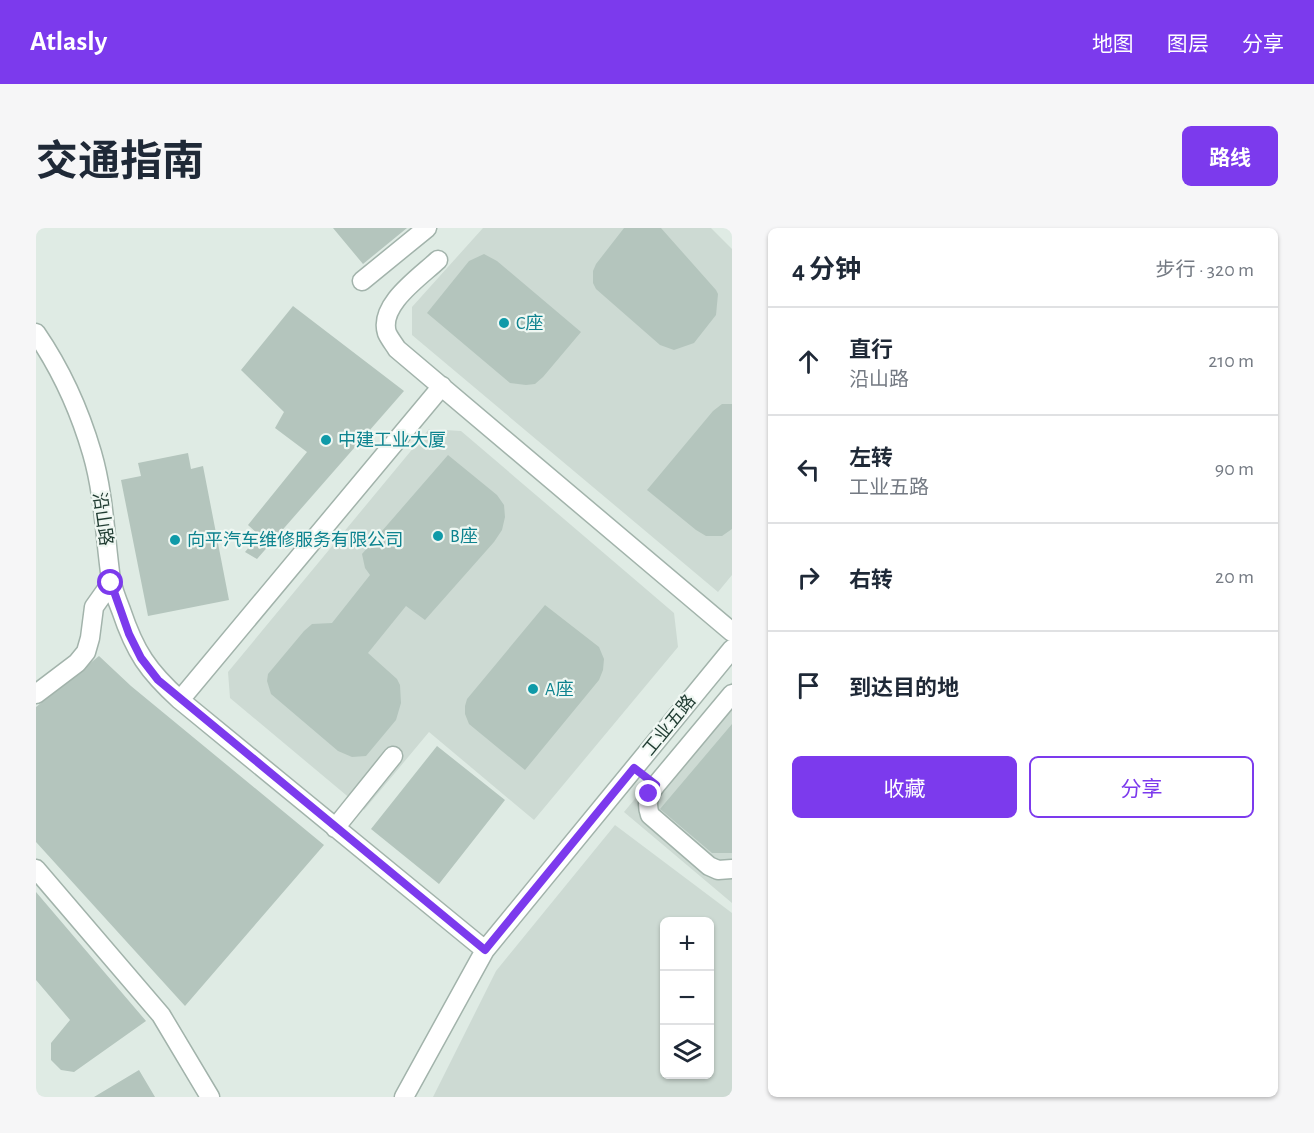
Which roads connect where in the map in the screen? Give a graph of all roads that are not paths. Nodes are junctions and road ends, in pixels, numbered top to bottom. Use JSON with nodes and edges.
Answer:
{"nodes":[{"id":1,"x":427,"y":228,"type":"edge"},
{"id":2,"x":438,"y":260,"type":"dead end"},
{"id":3,"x":362,"y":281,"type":"dead end"},
{"id":4,"x":36,"y":333,"type":"edge"},
{"id":5,"x":442,"y":386,"type":"junction"},
{"id":6,"x":111,"y":583,"type":"junction"},
{"id":7,"x":732,"y":632,"type":"edge"},
{"id":8,"x":732,"y":649,"type":"edge"},
{"id":9,"x":36,"y":694,"type":"edge"},
{"id":10,"x":732,"y":694,"type":"edge"},
{"id":11,"x":180,"y":700,"type":"junction"},
{"id":12,"x":393,"y":756,"type":"dead end"},
{"id":13,"x":634,"y":768,"type":"junction"},
{"id":14,"x":656,"y":785,"type":"junction"},
{"id":15,"x":335,"y":828,"type":"junction"},
{"id":16,"x":36,"y":869,"type":"edge"},
{"id":17,"x":732,"y":869,"type":"edge"},
{"id":18,"x":485,"y":950,"type":"junction"},
{"id":19,"x":210,"y":1097,"type":"edge"},
{"id":20,"x":404,"y":1097,"type":"edge"}],
"edges":[{"from":1,"to":3,"type":"street"},
{"from":2,"to":5,"type":"street"},
{"from":4,"to":6,"type":"street","name":"沿山路"},
{"from":5,"to":7,"type":"street"},
{"from":5,"to":11,"type":"street"},
{"from":6,"to":9,"type":"street"},
{"from":6,"to":11,"type":"street","name":"沿山路"},
{"from":8,"to":13,"type":"street","name":"工业五路"},
{"from":10,"to":14,"type":"street"},
{"from":11,"to":15,"type":"street","name":"沿山路"},
{"from":12,"to":15,"type":"street"},
{"from":13,"to":14,"type":"street"},
{"from":13,"to":18,"type":"street","name":"工业五路"},
{"from":14,"to":17,"type":"street"},
{"from":15,"to":18,"type":"street","name":"沿山路"},
{"from":16,"to":19,"type":"street"},
{"from":18,"to":20,"type":"street","name":"工业五路"}]}
